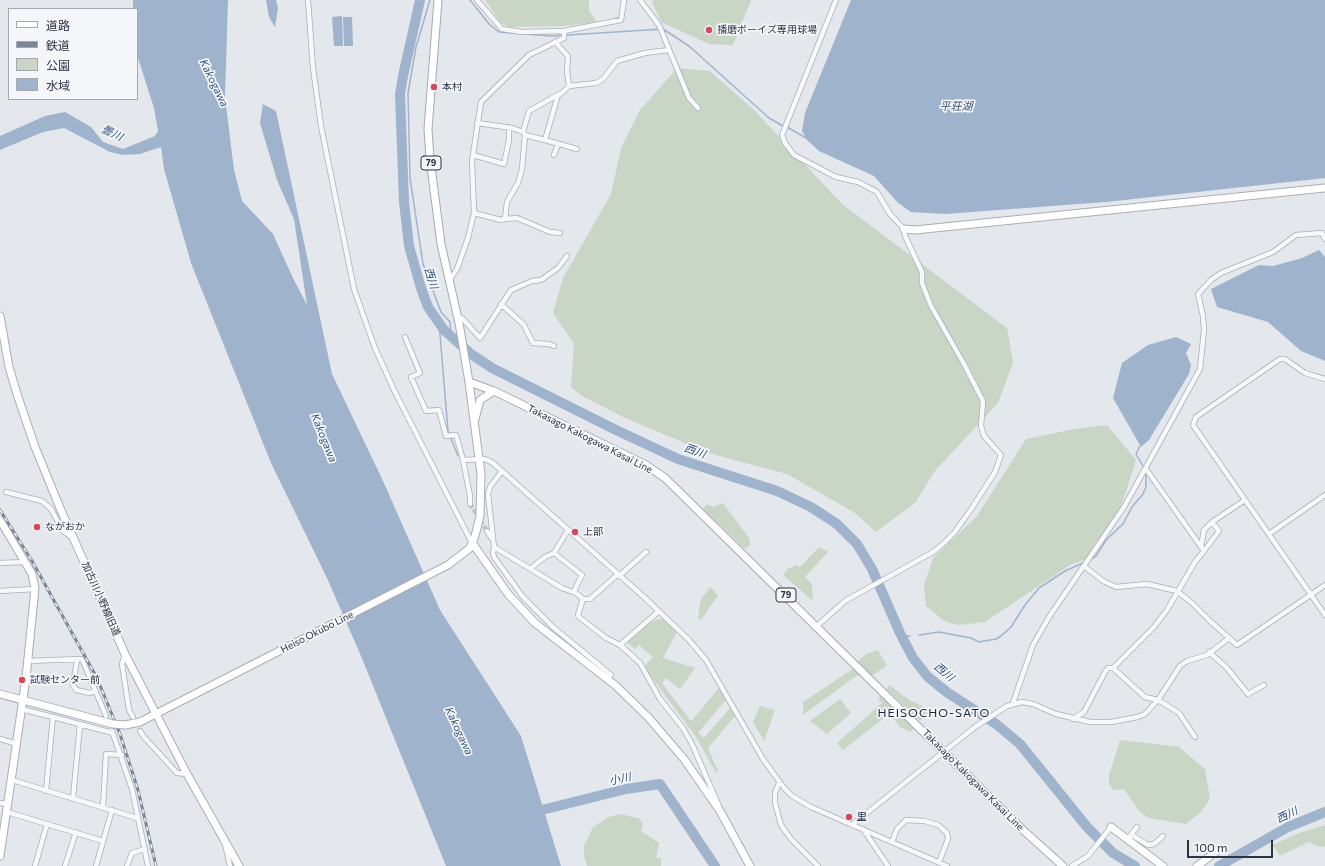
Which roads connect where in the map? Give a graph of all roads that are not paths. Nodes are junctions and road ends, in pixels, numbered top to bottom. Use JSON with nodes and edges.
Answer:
{"nodes":[{"id":1,"x":308,"y":0,"type":"edge"},
{"id":2,"x":438,"y":0,"type":"edge"},
{"id":3,"x":477,"y":0,"type":"edge"},
{"id":4,"x":624,"y":0,"type":"edge"},
{"id":5,"x":640,"y":0,"type":"edge"},
{"id":6,"x":836,"y":0,"type":"edge"},
{"id":7,"x":564,"y":31,"type":"junction"},
{"id":8,"x":555,"y":42,"type":"junction"},
{"id":9,"x":669,"y":50,"type":"junction"},
{"id":10,"x":569,"y":86,"type":"junction"},
{"id":11,"x":558,"y":95,"type":"junction"},
{"id":12,"x":698,"y":108,"type":"dead end"},
{"id":13,"x":477,"y":123,"type":"junction"},
{"id":14,"x":509,"y":127,"type":"junction"},
{"id":15,"x":524,"y":133,"type":"junction"},
{"id":16,"x":544,"y":140,"type":"junction"},
{"id":17,"x":558,"y":144,"type":"junction"},
{"id":18,"x":577,"y":149,"type":"dead end"},
{"id":19,"x":473,"y":155,"type":"junction"},
{"id":20,"x":554,"y":155,"type":"dead end"},
{"id":21,"x":1325,"y":188,"type":"edge"},
{"id":22,"x":474,"y":213,"type":"junction"},
{"id":23,"x":505,"y":219,"type":"junction"},
{"id":24,"x":904,"y":229,"type":"junction"},
{"id":25,"x":560,"y":233,"type":"dead end"},
{"id":26,"x":1325,"y":239,"type":"edge"},
{"id":27,"x":566,"y":256,"type":"dead end"},
{"id":28,"x":450,"y":279,"type":"junction"},
{"id":29,"x":501,"y":304,"type":"junction"},
{"id":30,"x":0,"y":316,"type":"edge"},
{"id":31,"x":458,"y":321,"type":"junction"},
{"id":32,"x":405,"y":337,"type":"dead end"},
{"id":33,"x":554,"y":346,"type":"dead end"},
{"id":34,"x":1325,"y":379,"type":"edge"},
{"id":35,"x":469,"y":382,"type":"junction"},
{"id":36,"x":494,"y":391,"type":"junction"},
{"id":37,"x":475,"y":419,"type":"junction"},
{"id":38,"x":463,"y":460,"type":"junction"},
{"id":39,"x":480,"y":460,"type":"junction"},
{"id":40,"x":1146,"y":469,"type":"junction"},
{"id":41,"x":502,"y":471,"type":"junction"},
{"id":42,"x":6,"y":492,"type":"dead end"},
{"id":43,"x":1325,"y":495,"type":"edge"},
{"id":44,"x":1245,"y":500,"type":"junction"},
{"id":45,"x":470,"y":504,"type":"tunnel mouth"},
{"id":46,"x":0,"y":520,"type":"edge"},
{"id":47,"x":1212,"y":522,"type":"junction"},
{"id":48,"x":568,"y":530,"type":"junction"},
{"id":49,"x":487,"y":531,"type":"tunnel mouth"},
{"id":50,"x":1269,"y":534,"type":"junction"},
{"id":51,"x":74,"y":538,"type":"junction"},
{"id":52,"x":494,"y":541,"type":"junction"},
{"id":53,"x":471,"y":546,"type":"junction"},
{"id":54,"x":494,"y":547,"type":"junction"},
{"id":55,"x":1203,"y":549,"type":"junction"},
{"id":56,"x":646,"y":552,"type":"dead end"},
{"id":57,"x":554,"y":553,"type":"junction"},
{"id":58,"x":25,"y":562,"type":"junction"},
{"id":59,"x":0,"y":563,"type":"edge"},
{"id":60,"x":1084,"y":566,"type":"junction"},
{"id":61,"x":531,"y":568,"type":"junction"},
{"id":62,"x":619,"y":575,"type":"junction"},
{"id":63,"x":1325,"y":585,"type":"edge"},
{"id":64,"x":35,"y":589,"type":"junction"},
{"id":65,"x":0,"y":591,"type":"edge"},
{"id":66,"x":1177,"y":591,"type":"junction"},
{"id":67,"x":574,"y":592,"type":"junction"},
{"id":68,"x":1311,"y":595,"type":"junction"},
{"id":69,"x":583,"y":599,"type":"junction"},
{"id":70,"x":658,"y":612,"type":"junction"},
{"id":71,"x":1325,"y":615,"type":"edge"},
{"id":72,"x":817,"y":626,"type":"junction"},
{"id":73,"x":1229,"y":638,"type":"junction"},
{"id":74,"x":620,"y":645,"type":"junction"},
{"id":75,"x":1209,"y":652,"type":"junction"},
{"id":76,"x":125,"y":654,"type":"junction"},
{"id":77,"x":80,"y":659,"type":"junction"},
{"id":78,"x":27,"y":661,"type":"junction"},
{"id":79,"x":1113,"y":668,"type":"junction"},
{"id":80,"x":611,"y":674,"type":"dead end"},
{"id":81,"x":1264,"y":685,"type":"dead end"},
{"id":82,"x":95,"y":691,"type":"junction"},
{"id":83,"x":0,"y":694,"type":"edge"},
{"id":84,"x":23,"y":700,"type":"junction"},
{"id":85,"x":1158,"y":700,"type":"junction"},
{"id":86,"x":1013,"y":703,"type":"junction"},
{"id":87,"x":22,"y":709,"type":"junction"},
{"id":88,"x":160,"y":713,"type":"junction"},
{"id":89,"x":106,"y":716,"type":"dead end"},
{"id":90,"x":54,"y":717,"type":"junction"},
{"id":91,"x":133,"y":717,"type":"dead end"},
{"id":92,"x":1073,"y":719,"type":"junction"},
{"id":93,"x":80,"y":725,"type":"junction"},
{"id":94,"x":112,"y":729,"type":"junction"},
{"id":95,"x":140,"y":731,"type":"dead end"},
{"id":96,"x":1195,"y":737,"type":"dead end"},
{"id":97,"x":0,"y":739,"type":"edge"},
{"id":98,"x":17,"y":744,"type":"junction"},
{"id":99,"x":944,"y":752,"type":"junction"},
{"id":100,"x":122,"y":755,"type":"junction"},
{"id":101,"x":187,"y":774,"type":"junction"},
{"id":102,"x":12,"y":780,"type":"junction"},
{"id":103,"x":779,"y":783,"type":"junction"},
{"id":104,"x":46,"y":790,"type":"junction"},
{"id":105,"x":73,"y":798,"type":"junction"},
{"id":106,"x":0,"y":803,"type":"edge"},
{"id":107,"x":8,"y":804,"type":"junction"},
{"id":108,"x":103,"y":807,"type":"junction"},
{"id":109,"x":112,"y":810,"type":"junction"},
{"id":110,"x":720,"y":811,"type":"junction"},
{"id":111,"x":7,"y":812,"type":"junction"},
{"id":112,"x":137,"y":818,"type":"junction"},
{"id":113,"x":47,"y":824,"type":"junction"},
{"id":114,"x":853,"y":824,"type":"junction"},
{"id":115,"x":1136,"y":827,"type":"dead end"},
{"id":116,"x":1111,"y":828,"type":"joint"},
{"id":117,"x":863,"y":829,"type":"junction"},
{"id":118,"x":76,"y":832,"type":"junction"},
{"id":119,"x":1163,"y":836,"type":"dead end"},
{"id":120,"x":1129,"y":837,"type":"junction"},
{"id":121,"x":225,"y":839,"type":"junction"},
{"id":122,"x":103,"y":841,"type":"junction"},
{"id":123,"x":892,"y":842,"type":"junction"},
{"id":124,"x":145,"y":849,"type":"junction"},
{"id":125,"x":1217,"y":851,"type":"dead end"},
{"id":126,"x":0,"y":856,"type":"edge"},
{"id":127,"x":939,"y":862,"type":"junction"},
{"id":128,"x":35,"y":866,"type":"edge"},
{"id":129,"x":65,"y":866,"type":"edge"},
{"id":130,"x":96,"y":866,"type":"edge"},
{"id":131,"x":128,"y":866,"type":"edge"},
{"id":132,"x":148,"y":866,"type":"edge"},
{"id":133,"x":230,"y":866,"type":"edge"},
{"id":134,"x":239,"y":866,"type":"edge"},
{"id":135,"x":750,"y":866,"type":"edge"},
{"id":136,"x":818,"y":866,"type":"edge"},
{"id":137,"x":888,"y":866,"type":"edge"},
{"id":138,"x":948,"y":866,"type":"edge"},
{"id":139,"x":1063,"y":866,"type":"edge"},
{"id":140,"x":1072,"y":866,"type":"edge"},
{"id":141,"x":1163,"y":866,"type":"edge"},
{"id":142,"x":1197,"y":866,"type":"edge"}],
"edges":[{"from":1,"to":53,"type":"street"},
{"from":2,"to":28,"type":"main road","number":"79"},
{"from":3,"to":7,"type":"street"},
{"from":4,"to":7,"type":"street"},
{"from":5,"to":9,"type":"street"},
{"from":6,"to":24,"type":"street"},
{"from":7,"to":8,"type":"street"},
{"from":8,"to":10,"type":"street"},
{"from":8,"to":13,"type":"street"},
{"from":9,"to":10,"type":"street"},
{"from":9,"to":12,"type":"street"},
{"from":10,"to":11,"type":"street"},
{"from":11,"to":15,"type":"street"},
{"from":11,"to":16,"type":"street"},
{"from":13,"to":14,"type":"street"},
{"from":13,"to":19,"type":"street"},
{"from":14,"to":15,"type":"street"},
{"from":14,"to":19,"type":"street"},
{"from":15,"to":16,"type":"street"},
{"from":15,"to":23,"type":"street"},
{"from":16,"to":17,"type":"street"},
{"from":17,"to":18,"type":"street"},
{"from":17,"to":20,"type":"street"},
{"from":19,"to":22,"type":"street"},
{"from":21,"to":24,"type":"main road"},
{"from":22,"to":23,"type":"street"},
{"from":22,"to":28,"type":"street"},
{"from":23,"to":25,"type":"street"},
{"from":24,"to":72,"type":"street"},
{"from":26,"to":40,"type":"street"},
{"from":27,"to":29,"type":"street"},
{"from":28,"to":31,"type":"main road","number":"79"},
{"from":29,"to":31,"type":"street"},
{"from":29,"to":33,"type":"street"},
{"from":30,"to":51,"type":"main road","name":"加古川小野線旧道"},
{"from":31,"to":35,"type":"main road","number":"79"},
{"from":32,"to":38,"type":"street"},
{"from":34,"to":44,"type":"street"},
{"from":35,"to":36,"type":"main road","name":"Takasago Kakogawa Kasai Line","number":"79"},
{"from":35,"to":37,"type":"main road"},
{"from":36,"to":37,"type":"main road"},
{"from":36,"to":72,"type":"main road","name":"Takasago Kakogawa Kasai Line","number":"79"},
{"from":37,"to":39,"type":"main road"},
{"from":38,"to":39,"type":"street"},
{"from":38,"to":45,"type":"street"},
{"from":39,"to":41,"type":"street"},
{"from":39,"to":53,"type":"main road"},
{"from":40,"to":55,"type":"street"},
{"from":40,"to":60,"type":"street"},
{"from":41,"to":48,"type":"street"},
{"from":41,"to":52,"type":"street"},
{"from":42,"to":51,"type":"street"},
{"from":43,"to":50,"type":"street"},
{"from":44,"to":47,"type":"street"},
{"from":44,"to":50,"type":"street"},
{"from":46,"to":58,"type":"main road"},
{"from":47,"to":55,"type":"street"},
{"from":47,"to":55,"type":"street"},
{"from":48,"to":57,"type":"street"},
{"from":48,"to":62,"type":"street"},
{"from":49,"to":52,"type":"street"},
{"from":50,"to":68,"type":"street"},
{"from":51,"to":76,"type":"main road","name":"加古川小野線旧道"},
{"from":52,"to":54,"type":"street"},
{"from":53,"to":88,"type":"main road","name":"Heiso Okubo Line"},
{"from":53,"to":110,"type":"main road"},
{"from":54,"to":61,"type":"street"},
{"from":54,"to":80,"type":"street"},
{"from":55,"to":66,"type":"street"},
{"from":56,"to":62,"type":"street"},
{"from":57,"to":61,"type":"street"},
{"from":57,"to":67,"type":"street"},
{"from":58,"to":59,"type":"street"},
{"from":58,"to":64,"type":"main road"},
{"from":60,"to":66,"type":"street"},
{"from":60,"to":86,"type":"street"},
{"from":61,"to":67,"type":"street"},
{"from":62,"to":69,"type":"street"},
{"from":62,"to":70,"type":"street"},
{"from":63,"to":68,"type":"street"},
{"from":64,"to":65,"type":"street"},
{"from":64,"to":78,"type":"main road"},
{"from":66,"to":73,"type":"street"},
{"from":66,"to":79,"type":"street"},
{"from":67,"to":69,"type":"street"},
{"from":68,"to":71,"type":"street"},
{"from":68,"to":73,"type":"street"},
{"from":69,"to":74,"type":"street"},
{"from":70,"to":74,"type":"street"},
{"from":70,"to":103,"type":"street"},
{"from":72,"to":99,"type":"main road","name":"Takasago Kakogawa Kasai Line","number":"79"},
{"from":73,"to":75,"type":"street"},
{"from":74,"to":110,"type":"street"},
{"from":75,"to":81,"type":"street"},
{"from":75,"to":85,"type":"street"},
{"from":76,"to":88,"type":"main road","name":"加古川小野線旧道"},
{"from":76,"to":91,"type":"street"},
{"from":77,"to":78,"type":"street"},
{"from":77,"to":82,"type":"street"},
{"from":77,"to":82,"type":"street"},
{"from":78,"to":84,"type":"main road"},
{"from":79,"to":85,"type":"street"},
{"from":79,"to":92,"type":"street"},
{"from":82,"to":89,"type":"street"},
{"from":83,"to":84,"type":"main road","name":"Heiso Okubo Line"},
{"from":84,"to":87,"type":"main road"},
{"from":84,"to":94,"type":"main road","name":"Heiso Okubo Line"},
{"from":85,"to":92,"type":"street"},
{"from":85,"to":96,"type":"street"},
{"from":86,"to":92,"type":"street"},
{"from":86,"to":99,"type":"street"},
{"from":87,"to":90,"type":"street"},
{"from":87,"to":98,"type":"main road"},
{"from":88,"to":94,"type":"main road","name":"Heiso Okubo Line","bridge":true},
{"from":88,"to":101,"type":"main road","name":"加古川小野線旧道"},
{"from":90,"to":93,"type":"street"},
{"from":90,"to":104,"type":"street"},
{"from":93,"to":94,"type":"street"},
{"from":93,"to":105,"type":"street"},
{"from":94,"to":100,"type":"street"},
{"from":95,"to":101,"type":"street"},
{"from":97,"to":98,"type":"street"},
{"from":98,"to":102,"type":"main road"},
{"from":99,"to":114,"type":"street"},
{"from":99,"to":139,"type":"main road","name":"Takasago Kakogawa Kasai Line","number":"79"},
{"from":100,"to":108,"type":"street"},
{"from":100,"to":112,"type":"street"},
{"from":101,"to":121,"type":"main road","name":"加古川小野線旧道"},
{"from":102,"to":104,"type":"street"},
{"from":102,"to":107,"type":"main road"},
{"from":103,"to":114,"type":"street"},
{"from":103,"to":136,"type":"street"},
{"from":104,"to":105,"type":"street"},
{"from":105,"to":108,"type":"street"},
{"from":106,"to":107,"type":"street"},
{"from":107,"to":111,"type":"main road"},
{"from":108,"to":109,"type":"street"},
{"from":109,"to":112,"type":"street"},
{"from":109,"to":122,"type":"street"},
{"from":110,"to":135,"type":"main road"},
{"from":111,"to":113,"type":"street"},
{"from":111,"to":126,"type":"main road"},
{"from":112,"to":124,"type":"street"},
{"from":113,"to":118,"type":"street"},
{"from":113,"to":128,"type":"street"},
{"from":114,"to":117,"type":"street"},
{"from":115,"to":120,"type":"street"},
{"from":116,"to":120,"type":"main road"},
{"from":116,"to":140,"type":"street"},
{"from":117,"to":123,"type":"street"},
{"from":117,"to":137,"type":"street"},
{"from":118,"to":122,"type":"street"},
{"from":118,"to":129,"type":"street"},
{"from":119,"to":120,"type":"street"},
{"from":120,"to":141,"type":"main road"},
{"from":121,"to":133,"type":"street"},
{"from":121,"to":134,"type":"main road","name":"加古川小野線旧道"},
{"from":122,"to":130,"type":"street"},
{"from":123,"to":127,"type":"street"},
{"from":123,"to":127,"type":"street"},
{"from":124,"to":131,"type":"street"},
{"from":124,"to":132,"type":"street"},
{"from":125,"to":142,"type":"main road"},
{"from":127,"to":138,"type":"street"}]}
